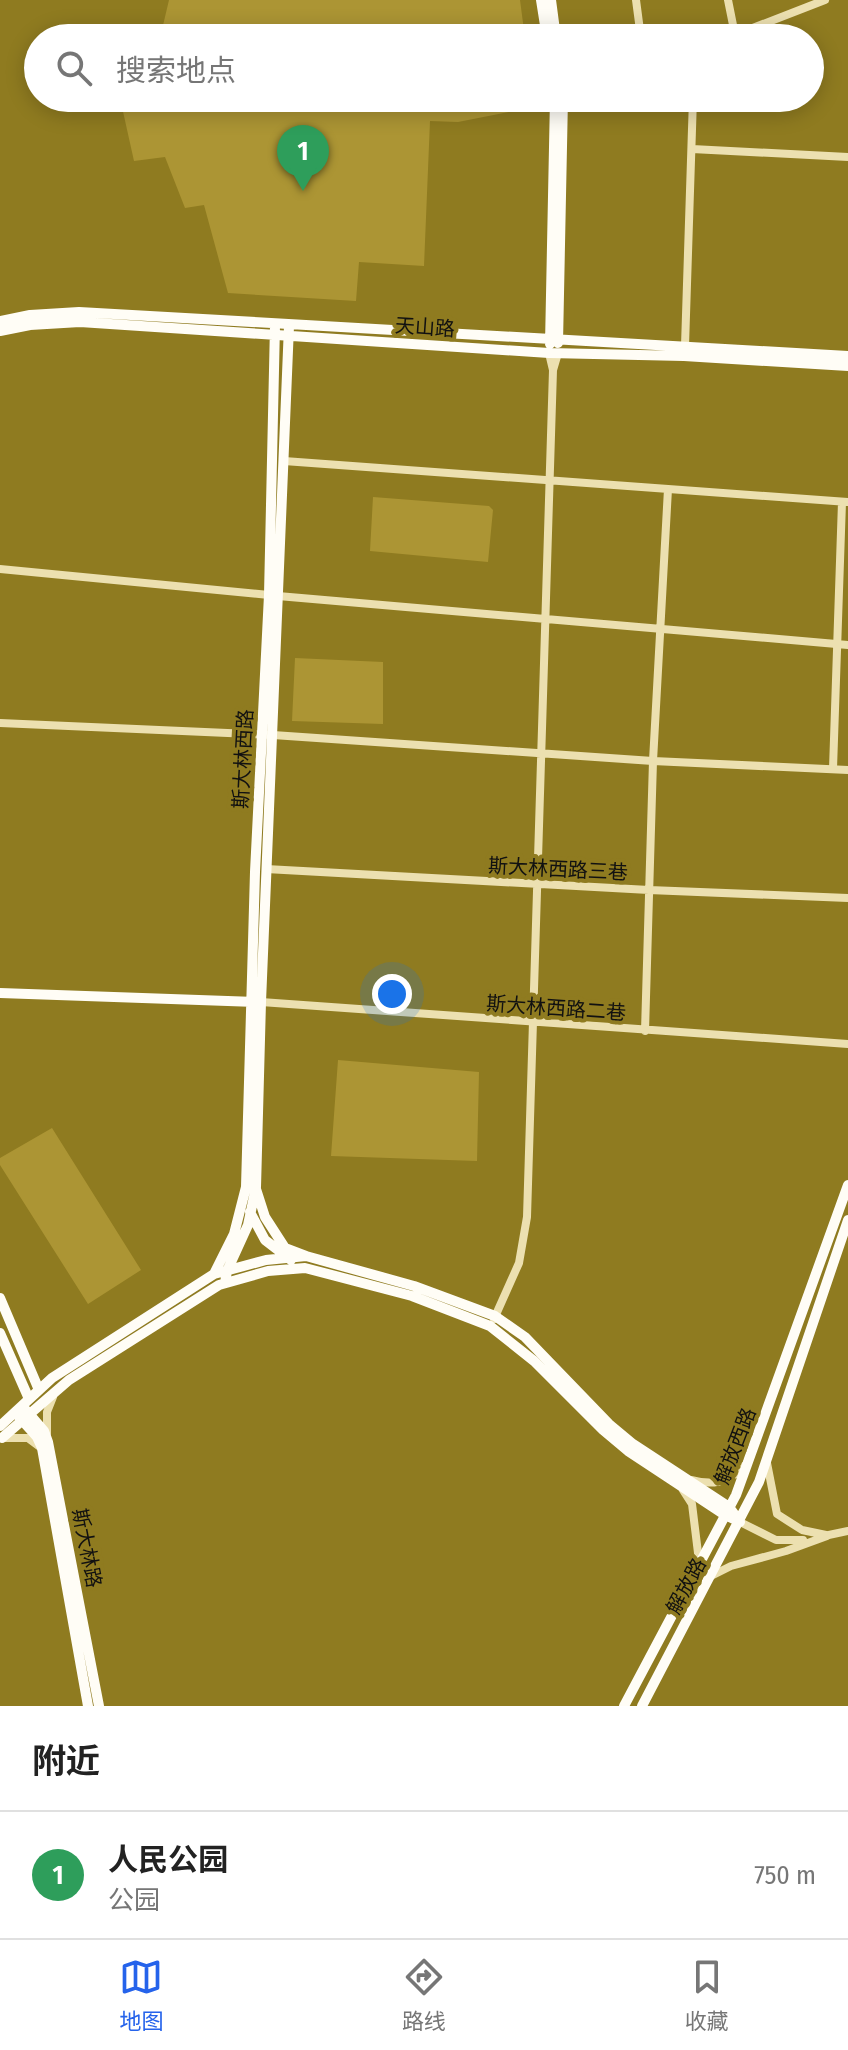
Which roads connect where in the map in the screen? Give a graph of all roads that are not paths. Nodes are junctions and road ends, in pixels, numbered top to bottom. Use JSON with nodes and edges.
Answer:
{"nodes":[{"id":1,"x":541,"y":0,"type":"edge"},
{"id":2,"x":551,"y":0,"type":"edge"},
{"id":3,"x":636,"y":0,"type":"edge"},
{"id":4,"x":728,"y":0,"type":"edge"},
{"id":5,"x":825,"y":0,"type":"edge"},
{"id":6,"x":545,"y":24,"type":"edge"},
{"id":7,"x":554,"y":24,"type":"edge"},
{"id":8,"x":639,"y":24,"type":"edge"},
{"id":9,"x":730,"y":24,"type":"edge"},
{"id":10,"x":762,"y":24,"type":"edge"},
{"id":11,"x":555,"y":112,"type":"edge"},
{"id":12,"x":562,"y":112,"type":"edge"},
{"id":13,"x":693,"y":112,"type":"edge"},
{"id":14,"x":692,"y":149,"type":"junction"},
{"id":15,"x":848,"y":157,"type":"edge"},
{"id":16,"x":0,"y":321,"type":"edge"},
{"id":17,"x":275,"y":330,"type":"junction"},
{"id":18,"x":0,"y":331,"type":"edge"},
{"id":19,"x":289,"y":331,"type":"junction"},
{"id":20,"x":554,"y":340,"type":"junction"},
{"id":21,"x":685,"y":346,"type":"junction"},
{"id":22,"x":553,"y":353,"type":"junction"},
{"id":23,"x":848,"y":356,"type":"edge"},
{"id":24,"x":848,"y":366,"type":"edge"},
{"id":25,"x":284,"y":461,"type":"junction"},
{"id":26,"x":550,"y":480,"type":"junction"},
{"id":27,"x":668,"y":489,"type":"junction"},
{"id":28,"x":845,"y":502,"type":"edge"},
{"id":29,"x":0,"y":569,"type":"edge"},
{"id":30,"x":274,"y":596,"type":"junction"},
{"id":31,"x":545,"y":619,"type":"junction"},
{"id":32,"x":661,"y":629,"type":"junction"},
{"id":33,"x":837,"y":644,"type":"junction"},
{"id":34,"x":848,"y":645,"type":"edge"},
{"id":35,"x":0,"y":723,"type":"edge"},
{"id":36,"x":268,"y":735,"type":"junction"},
{"id":37,"x":541,"y":753,"type":"junction"},
{"id":38,"x":653,"y":761,"type":"junction"},
{"id":39,"x":833,"y":769,"type":"junction"},
{"id":40,"x":848,"y":770,"type":"edge"},
{"id":41,"x":266,"y":869,"type":"junction"},
{"id":42,"x":536,"y":883,"type":"junction"},
{"id":43,"x":649,"y":890,"type":"junction"},
{"id":44,"x":848,"y":898,"type":"edge"},
{"id":45,"x":0,"y":993,"type":"edge"},
{"id":46,"x":257,"y":1002,"type":"junction"},
{"id":47,"x":533,"y":1022,"type":"junction"},
{"id":48,"x":645,"y":1031,"type":"junction"},
{"id":49,"x":848,"y":1044,"type":"edge"},
{"id":50,"x":848,"y":1185,"type":"edge"},
{"id":51,"x":256,"y":1187,"type":"junction"},
{"id":52,"x":246,"y":1195,"type":"junction"},
{"id":53,"x":250,"y":1213,"type":"junction"},
{"id":54,"x":848,"y":1220,"type":"edge"},
{"id":55,"x":288,"y":1259,"type":"junction"},
{"id":56,"x":305,"y":1262,"type":"junction"},
{"id":57,"x":227,"y":1271,"type":"junction"},
{"id":58,"x":214,"y":1274,"type":"junction"},
{"id":59,"x":225,"y":1283,"type":"junction"},
{"id":60,"x":0,"y":1298,"type":"edge"},
{"id":61,"x":493,"y":1321,"type":"junction"},
{"id":62,"x":0,"y":1333,"type":"edge"},
{"id":63,"x":59,"y":1388,"type":"junction"},
{"id":64,"x":39,"y":1390,"type":"junction"},
{"id":65,"x":24,"y":1410,"type":"junction"},
{"id":66,"x":1,"y":1434,"type":"edge"},
{"id":67,"x":45,"y":1445,"type":"junction"},
{"id":68,"x":767,"y":1453,"type":"junction"},
{"id":69,"x":750,"y":1460,"type":"junction"},
{"id":70,"x":680,"y":1480,"type":"junction"},
{"id":71,"x":759,"y":1482,"type":"joint"},
{"id":72,"x":727,"y":1511,"type":"junction"},
{"id":73,"x":740,"y":1522,"type":"junction"},
{"id":74,"x":848,"y":1531,"type":"edge"},
{"id":75,"x":827,"y":1536,"type":"junction"},
{"id":76,"x":698,"y":1569,"type":"junction"},
{"id":77,"x":711,"y":1576,"type":"junction"},
{"id":78,"x":88,"y":1706,"type":"edge"},
{"id":79,"x":99,"y":1706,"type":"edge"},
{"id":80,"x":624,"y":1706,"type":"edge"},
{"id":81,"x":642,"y":1706,"type":"edge"}],
"edges":[{"from":1,"to":6,"type":"main road"},
{"from":2,"to":7,"type":"main road"},
{"from":3,"to":8,"type":"street"},
{"from":4,"to":9,"type":"street"},
{"from":5,"to":10,"type":"street"},
{"from":11,"to":20,"type":"main road"},
{"from":12,"to":20,"type":"main road"},
{"from":13,"to":14,"type":"street"},
{"from":14,"to":15,"type":"street"},
{"from":14,"to":21,"type":"street"},
{"from":16,"to":17,"type":"main road","name":"天山路"},
{"from":17,"to":18,"type":"main road","name":"天山路"},
{"from":17,"to":19,"type":"main road","name":"天山路"},
{"from":17,"to":30,"type":"main road","name":"斯大林西路"},
{"from":19,"to":20,"type":"main road","name":"天山路"},
{"from":19,"to":22,"type":"main road","name":"天山路"},
{"from":19,"to":25,"type":"main road","name":"斯大林西路"},
{"from":20,"to":21,"type":"main road","name":"天山路"},
{"from":20,"to":22,"type":"main road"},
{"from":21,"to":23,"type":"main road","name":"天山路"},
{"from":22,"to":24,"type":"main road","name":"天山路"},
{"from":22,"to":26,"type":"street"},
{"from":25,"to":26,"type":"street"},
{"from":25,"to":30,"type":"main road","name":"斯大林西路"},
{"from":26,"to":27,"type":"street"},
{"from":26,"to":31,"type":"street"},
{"from":27,"to":28,"type":"street"},
{"from":27,"to":32,"type":"street"},
{"from":28,"to":33,"type":"street"},
{"from":29,"to":30,"type":"street"},
{"from":30,"to":31,"type":"street"},
{"from":30,"to":36,"type":"main road","name":"斯大林西路"},
{"from":31,"to":32,"type":"street"},
{"from":31,"to":37,"type":"street"},
{"from":32,"to":33,"type":"street"},
{"from":32,"to":38,"type":"street"},
{"from":33,"to":34,"type":"street"},
{"from":33,"to":39,"type":"street"},
{"from":35,"to":36,"type":"street"},
{"from":36,"to":37,"type":"street"},
{"from":36,"to":41,"type":"main road","name":"斯大林西路"},
{"from":36,"to":46,"type":"main road","name":"斯大林西路"},
{"from":37,"to":38,"type":"street"},
{"from":37,"to":42,"type":"street"},
{"from":38,"to":39,"type":"street"},
{"from":38,"to":43,"type":"street"},
{"from":39,"to":40,"type":"street"},
{"from":41,"to":42,"type":"street","name":"斯大林西路三巷"},
{"from":41,"to":46,"type":"main road","name":"斯大林西路"},
{"from":42,"to":43,"type":"street","name":"斯大林西路三巷"},
{"from":42,"to":47,"type":"street"},
{"from":43,"to":44,"type":"street","name":"斯大林西路三巷"},
{"from":43,"to":48,"type":"street"},
{"from":45,"to":46,"type":"main road"},
{"from":46,"to":47,"type":"street","name":"斯大林西路二巷"},
{"from":46,"to":51,"type":"main road","name":"斯大林西路"},
{"from":46,"to":52,"type":"main road","name":"斯大林西路"},
{"from":47,"to":48,"type":"street","name":"斯大林西路二巷"},
{"from":47,"to":61,"type":"street"},
{"from":48,"to":49,"type":"street","name":"斯大林西路二巷"},
{"from":50,"to":69,"type":"main road","name":"解放西路"},
{"from":51,"to":53,"type":"main road"},
{"from":51,"to":56,"type":"main road"},
{"from":52,"to":53,"type":"main road"},
{"from":52,"to":58,"type":"main road"},
{"from":53,"to":55,"type":"main road"},
{"from":53,"to":57,"type":"main road"},
{"from":54,"to":68,"type":"main road","name":"解放西路"},
{"from":55,"to":56,"type":"main road"},
{"from":55,"to":57,"type":"main road"},
{"from":56,"to":59,"type":"main road"},
{"from":56,"to":61,"type":"main road"},
{"from":57,"to":58,"type":"main road"},
{"from":57,"to":59,"type":"main road"},
{"from":58,"to":64,"type":"main road"},
{"from":59,"to":63,"type":"main road"},
{"from":60,"to":64,"type":"main road"},
{"from":61,"to":70,"type":"main road"},
{"from":62,"to":65,"type":"main road","name":"斯大林路"},
{"from":63,"to":65,"type":"main road"},
{"from":63,"to":67,"type":"street"},
{"from":64,"to":65,"type":"main road"},
{"from":65,"to":66,"type":"main road"},
{"from":65,"to":67,"type":"main road","name":"斯大林路"},
{"from":66,"to":67,"type":"street"},
{"from":67,"to":78,"type":"main road","name":"斯大林路"},
{"from":67,"to":79,"type":"main road","name":"斯大林路"},
{"from":68,"to":71,"type":"main road","name":"解放西路"},
{"from":68,"to":75,"type":"street"},
{"from":69,"to":70,"type":"street"},
{"from":69,"to":72,"type":"main road","name":"解放西路"},
{"from":70,"to":72,"type":"main road"},
{"from":70,"to":76,"type":"street"},
{"from":71,"to":73,"type":"main road","name":"解放路"},
{"from":72,"to":73,"type":"main road"},
{"from":72,"to":76,"type":"main road","name":"解放西路"},
{"from":73,"to":75,"type":"street"},
{"from":73,"to":77,"type":"main road","name":"解放路"},
{"from":74,"to":75,"type":"street"},
{"from":75,"to":77,"type":"street"},
{"from":76,"to":80,"type":"main road","name":"解放西路"},
{"from":77,"to":81,"type":"main road","name":"解放路"}]}
